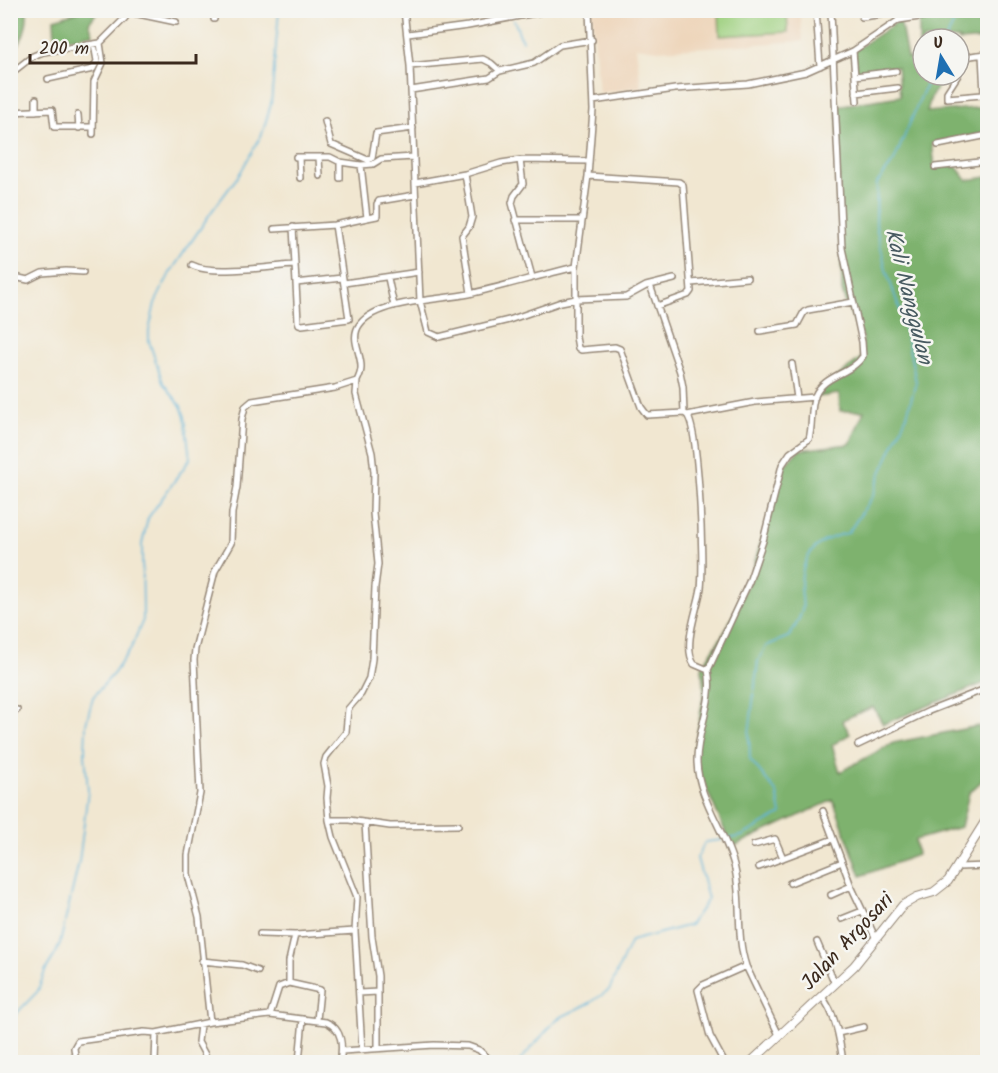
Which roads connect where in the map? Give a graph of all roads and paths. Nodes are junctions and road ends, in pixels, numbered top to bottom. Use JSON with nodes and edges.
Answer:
{"nodes":[{"id":1,"x":214,"y":10,"type":"edge"},
{"id":2,"x":404,"y":10,"type":"edge"},
{"id":3,"x":552,"y":10,"type":"edge"},
{"id":4,"x":589,"y":10,"type":"edge"},
{"id":5,"x":816,"y":10,"type":"edge"},
{"id":6,"x":934,"y":10,"type":"edge"},
{"id":7,"x":129,"y":11,"type":"edge"},
{"id":8,"x":898,"y":11,"type":"edge"},
{"id":9,"x":831,"y":12,"type":"dead end"},
{"id":10,"x":871,"y":13,"type":"edge"},
{"id":11,"x":862,"y":17,"type":"dead end"},
{"id":12,"x":214,"y":19,"type":"dead end"},
{"id":13,"x":899,"y":20,"type":"junction"},
{"id":14,"x":176,"y":22,"type":"dead end"},
{"id":15,"x":408,"y":34,"type":"junction"},
{"id":16,"x":592,"y":40,"type":"junction"},
{"id":17,"x":97,"y":44,"type":"junction"},
{"id":18,"x":854,"y":51,"type":"junction"},
{"id":19,"x":985,"y":54,"type":"edge"},
{"id":20,"x":834,"y":60,"type":"junction"},
{"id":21,"x":410,"y":66,"type":"junction"},
{"id":22,"x":820,"y":66,"type":"junction"},
{"id":23,"x":500,"y":71,"type":"junction"},
{"id":24,"x":897,"y":71,"type":"dead end"},
{"id":25,"x":10,"y":74,"type":"edge"},
{"id":26,"x":855,"y":76,"type":"junction"},
{"id":27,"x":986,"y":78,"type":"edge"},
{"id":28,"x":48,"y":79,"type":"dead end"},
{"id":29,"x":950,"y":87,"type":"edge"},
{"id":30,"x":898,"y":88,"type":"dead end"},
{"id":31,"x":411,"y":90,"type":"junction"},
{"id":32,"x":856,"y":93,"type":"junction"},
{"id":33,"x":36,"y":99,"type":"dead end"},
{"id":34,"x":593,"y":101,"type":"junction"},
{"id":35,"x":857,"y":101,"type":"dead end"},
{"id":36,"x":36,"y":111,"type":"junction"},
{"id":37,"x":10,"y":112,"type":"edge"},
{"id":38,"x":78,"y":115,"type":"dead end"},
{"id":39,"x":325,"y":121,"type":"dead end"},
{"id":40,"x":93,"y":127,"type":"junction"},
{"id":41,"x":79,"y":128,"type":"junction"},
{"id":42,"x":413,"y":128,"type":"junction"},
{"id":43,"x":93,"y":134,"type":"dead end"},
{"id":44,"x":987,"y":135,"type":"edge"},
{"id":45,"x":938,"y":145,"type":"dead end"},
{"id":46,"x":319,"y":157,"type":"junction"},
{"id":47,"x":414,"y":157,"type":"junction"},
{"id":48,"x":520,"y":160,"type":"junction"},
{"id":49,"x":588,"y":161,"type":"junction"},
{"id":50,"x":987,"y":161,"type":"edge"},
{"id":51,"x":339,"y":162,"type":"junction"},
{"id":52,"x":361,"y":165,"type":"junction"},
{"id":53,"x":935,"y":167,"type":"dead end"},
{"id":54,"x":465,"y":174,"type":"junction"},
{"id":55,"x":320,"y":176,"type":"dead end"},
{"id":56,"x":588,"y":176,"type":"junction"},
{"id":57,"x":300,"y":177,"type":"dead end"},
{"id":58,"x":340,"y":178,"type":"dead end"},
{"id":59,"x":415,"y":183,"type":"junction"},
{"id":60,"x":415,"y":195,"type":"junction"},
{"id":61,"x":367,"y":218,"type":"junction"},
{"id":62,"x":515,"y":220,"type":"junction"},
{"id":63,"x":582,"y":220,"type":"junction"},
{"id":64,"x":335,"y":225,"type":"junction"},
{"id":65,"x":293,"y":227,"type":"junction"},
{"id":66,"x":274,"y":229,"type":"dead end"},
{"id":67,"x":295,"y":265,"type":"junction"},
{"id":68,"x":192,"y":266,"type":"dead end"},
{"id":69,"x":576,"y":267,"type":"junction"},
{"id":70,"x":83,"y":272,"type":"dead end"},
{"id":71,"x":419,"y":272,"type":"junction"},
{"id":72,"x":10,"y":276,"type":"edge"},
{"id":73,"x":532,"y":277,"type":"junction"},
{"id":74,"x":388,"y":278,"type":"junction"},
{"id":75,"x":747,"y":278,"type":"dead end"},
{"id":76,"x":674,"y":279,"type":"dead end"},
{"id":77,"x":343,"y":280,"type":"junction"},
{"id":78,"x":691,"y":283,"type":"junction"},
{"id":79,"x":296,"y":284,"type":"junction"},
{"id":80,"x":650,"y":285,"type":"junction"},
{"id":81,"x":471,"y":293,"type":"junction"},
{"id":82,"x":576,"y":299,"type":"junction"},
{"id":83,"x":420,"y":301,"type":"junction"},
{"id":84,"x":853,"y":302,"type":"junction"},
{"id":85,"x":394,"y":306,"type":"junction"},
{"id":86,"x":657,"y":306,"type":"junction"},
{"id":87,"x":349,"y":319,"type":"junction"},
{"id":88,"x":360,"y":324,"type":"junction"},
{"id":89,"x":760,"y":331,"type":"dead end"},
{"id":90,"x":792,"y":364,"type":"dead end"},
{"id":91,"x":357,"y":381,"type":"junction"},
{"id":92,"x":815,"y":397,"type":"junction"},
{"id":93,"x":797,"y":398,"type":"junction"},
{"id":94,"x":685,"y":414,"type":"junction"},
{"id":95,"x":708,"y":670,"type":"junction"},
{"id":96,"x":987,"y":688,"type":"edge"},
{"id":97,"x":858,"y":745,"type":"dead end"},
{"id":98,"x":823,"y":811,"type":"dead end"},
{"id":99,"x":987,"y":817,"type":"edge"},
{"id":100,"x":329,"y":820,"type":"junction"},
{"id":101,"x":365,"y":823,"type":"junction"},
{"id":102,"x":458,"y":825,"type":"dead end"},
{"id":103,"x":833,"y":839,"type":"junction"},
{"id":104,"x":754,"y":845,"type":"dead end"},
{"id":105,"x":783,"y":858,"type":"junction"},
{"id":106,"x":842,"y":862,"type":"junction"},
{"id":107,"x":987,"y":866,"type":"edge"},
{"id":108,"x":759,"y":867,"type":"dead end"},
{"id":109,"x":958,"y":867,"type":"junction"},
{"id":110,"x":790,"y":883,"type":"dead end"},
{"id":111,"x":851,"y":886,"type":"junction"},
{"id":112,"x":831,"y":895,"type":"dead end"},
{"id":113,"x":862,"y":911,"type":"junction"},
{"id":114,"x":842,"y":919,"type":"dead end"},
{"id":115,"x":354,"y":931,"type":"junction"},
{"id":116,"x":260,"y":934,"type":"dead end"},
{"id":117,"x":295,"y":935,"type":"junction"},
{"id":118,"x":876,"y":939,"type":"junction"},
{"id":119,"x":817,"y":942,"type":"dead end"},
{"id":120,"x":202,"y":961,"type":"junction"},
{"id":121,"x":746,"y":966,"type":"junction"},
{"id":122,"x":258,"y":970,"type":"dead end"},
{"id":123,"x":289,"y":983,"type":"junction"},
{"id":124,"x":835,"y":984,"type":"junction"},
{"id":125,"x":378,"y":992,"type":"junction"},
{"id":126,"x":359,"y":993,"type":"junction"},
{"id":127,"x":822,"y":997,"type":"junction"},
{"id":128,"x":270,"y":1014,"type":"junction"},
{"id":129,"x":303,"y":1019,"type":"junction"},
{"id":130,"x":317,"y":1020,"type":"junction"},
{"id":131,"x":210,"y":1022,"type":"junction"},
{"id":132,"x":200,"y":1025,"type":"junction"},
{"id":133,"x":864,"y":1027,"type":"dead end"},
{"id":134,"x":156,"y":1033,"type":"junction"},
{"id":135,"x":838,"y":1033,"type":"junction"},
{"id":136,"x":779,"y":1035,"type":"junction"},
{"id":137,"x":378,"y":1048,"type":"junction"},
{"id":138,"x":362,"y":1050,"type":"junction"},
{"id":139,"x":342,"y":1051,"type":"junction"},
{"id":140,"x":76,"y":1062,"type":"edge"},
{"id":141,"x":155,"y":1062,"type":"edge"},
{"id":142,"x":209,"y":1062,"type":"edge"},
{"id":143,"x":299,"y":1062,"type":"edge"},
{"id":144,"x":340,"y":1062,"type":"edge"},
{"id":145,"x":492,"y":1062,"type":"edge"},
{"id":146,"x":724,"y":1062,"type":"edge"},
{"id":147,"x":751,"y":1062,"type":"edge"},
{"id":148,"x":843,"y":1062,"type":"edge"}],
"edges":[{"from":1,"to":12,"type":"street"},
{"from":2,"to":15,"type":"street"},
{"from":3,"to":15,"type":"street"},
{"from":4,"to":16,"type":"street"},
{"from":5,"to":22,"type":"street"},
{"from":6,"to":13,"type":"street"},
{"from":7,"to":14,"type":"street"},
{"from":7,"to":17,"type":"street"},
{"from":8,"to":10,"type":"street"},
{"from":8,"to":13,"type":"street"},
{"from":9,"to":20,"type":"street"},
{"from":10,"to":11,"type":"street"},
{"from":13,"to":18,"type":"street"},
{"from":15,"to":21,"type":"street"},
{"from":16,"to":23,"type":"street"},
{"from":16,"to":34,"type":"street"},
{"from":17,"to":25,"type":"street"},
{"from":17,"to":28,"type":"street"},
{"from":17,"to":40,"type":"street"},
{"from":18,"to":20,"type":"street"},
{"from":18,"to":26,"type":"street"},
{"from":19,"to":27,"type":"street"},
{"from":20,"to":22,"type":"street"},
{"from":20,"to":84,"type":"street"},
{"from":21,"to":23,"type":"street"},
{"from":21,"to":31,"type":"street"},
{"from":22,"to":34,"type":"street"},
{"from":23,"to":31,"type":"street"},
{"from":24,"to":26,"type":"street"},
{"from":26,"to":32,"type":"street"},
{"from":27,"to":29,"type":"street"},
{"from":30,"to":32,"type":"street"},
{"from":31,"to":42,"type":"street"},
{"from":32,"to":35,"type":"street"},
{"from":33,"to":36,"type":"street"},
{"from":34,"to":49,"type":"street"},
{"from":36,"to":37,"type":"street"},
{"from":36,"to":41,"type":"street"},
{"from":38,"to":41,"type":"street"},
{"from":39,"to":42,"type":"street"},
{"from":40,"to":41,"type":"street"},
{"from":40,"to":43,"type":"street"},
{"from":42,"to":47,"type":"street"},
{"from":44,"to":45,"type":"street"},
{"from":46,"to":51,"type":"street"},
{"from":46,"to":55,"type":"street"},
{"from":46,"to":57,"type":"street"},
{"from":47,"to":52,"type":"street"},
{"from":47,"to":59,"type":"street"},
{"from":48,"to":49,"type":"street"},
{"from":48,"to":54,"type":"street"},
{"from":48,"to":62,"type":"street"},
{"from":49,"to":56,"type":"street"},
{"from":50,"to":53,"type":"street"},
{"from":51,"to":52,"type":"street"},
{"from":51,"to":58,"type":"street"},
{"from":52,"to":61,"type":"street"},
{"from":54,"to":59,"type":"street"},
{"from":54,"to":81,"type":"street"},
{"from":56,"to":63,"type":"street"},
{"from":56,"to":78,"type":"street"},
{"from":59,"to":60,"type":"street"},
{"from":60,"to":61,"type":"street"},
{"from":60,"to":71,"type":"street"},
{"from":61,"to":64,"type":"street"},
{"from":62,"to":63,"type":"street"},
{"from":62,"to":73,"type":"street"},
{"from":63,"to":69,"type":"street"},
{"from":64,"to":65,"type":"street"},
{"from":64,"to":77,"type":"street"},
{"from":65,"to":66,"type":"street"},
{"from":65,"to":67,"type":"street"},
{"from":67,"to":68,"type":"street"},
{"from":67,"to":79,"type":"street"},
{"from":69,"to":73,"type":"street"},
{"from":69,"to":82,"type":"street"},
{"from":70,"to":72,"type":"street"},
{"from":71,"to":74,"type":"street"},
{"from":71,"to":83,"type":"street"},
{"from":73,"to":81,"type":"street"},
{"from":74,"to":77,"type":"street"},
{"from":74,"to":85,"type":"street"},
{"from":75,"to":78,"type":"street"},
{"from":76,"to":80,"type":"street"},
{"from":77,"to":79,"type":"street"},
{"from":77,"to":87,"type":"street"},
{"from":78,"to":86,"type":"street"},
{"from":79,"to":87,"type":"street"},
{"from":80,"to":82,"type":"street"},
{"from":80,"to":86,"type":"street"},
{"from":81,"to":83,"type":"street"},
{"from":82,"to":83,"type":"street"},
{"from":82,"to":94,"type":"street"},
{"from":83,"to":85,"type":"street"},
{"from":84,"to":89,"type":"street"},
{"from":84,"to":92,"type":"street"},
{"from":85,"to":88,"type":"street"},
{"from":86,"to":94,"type":"street"},
{"from":87,"to":88,"type":"street"},
{"from":88,"to":91,"type":"street"},
{"from":90,"to":93,"type":"street"},
{"from":91,"to":100,"type":"street"},
{"from":91,"to":120,"type":"street"},
{"from":92,"to":93,"type":"street"},
{"from":92,"to":95,"type":"street"},
{"from":93,"to":94,"type":"street"},
{"from":94,"to":95,"type":"street"},
{"from":95,"to":121,"type":"street"},
{"from":96,"to":97,"type":"street"},
{"from":98,"to":103,"type":"street"},
{"from":99,"to":109,"type":"street","name":"Jalan Argosari"},
{"from":100,"to":101,"type":"street"},
{"from":100,"to":115,"type":"street"},
{"from":101,"to":102,"type":"street"},
{"from":101,"to":125,"type":"street"},
{"from":103,"to":105,"type":"street"},
{"from":103,"to":106,"type":"street"},
{"from":104,"to":105,"type":"street"},
{"from":105,"to":108,"type":"street"},
{"from":106,"to":110,"type":"street"},
{"from":106,"to":111,"type":"street"},
{"from":107,"to":109,"type":"street"},
{"from":109,"to":118,"type":"street","name":"Jalan Argosari"},
{"from":111,"to":112,"type":"street"},
{"from":111,"to":113,"type":"street"},
{"from":113,"to":114,"type":"street"},
{"from":113,"to":118,"type":"street"},
{"from":115,"to":117,"type":"street"},
{"from":115,"to":126,"type":"street"},
{"from":116,"to":117,"type":"street"},
{"from":117,"to":123,"type":"street"},
{"from":118,"to":124,"type":"street","name":"Jalan Argosari"},
{"from":119,"to":124,"type":"street"},
{"from":120,"to":122,"type":"street"},
{"from":120,"to":131,"type":"street"},
{"from":121,"to":136,"type":"street"},
{"from":121,"to":146,"type":"street"},
{"from":123,"to":128,"type":"street"},
{"from":123,"to":130,"type":"street"},
{"from":124,"to":127,"type":"street","name":"Jalan Argosari"},
{"from":125,"to":126,"type":"street"},
{"from":125,"to":137,"type":"street"},
{"from":126,"to":138,"type":"street"},
{"from":127,"to":135,"type":"street"},
{"from":127,"to":136,"type":"street","name":"Jalan Argosari"},
{"from":128,"to":129,"type":"street"},
{"from":128,"to":131,"type":"street"},
{"from":129,"to":130,"type":"street"},
{"from":129,"to":143,"type":"street"},
{"from":130,"to":139,"type":"street"},
{"from":131,"to":132,"type":"street"},
{"from":132,"to":134,"type":"street"},
{"from":132,"to":142,"type":"street"},
{"from":133,"to":135,"type":"street"},
{"from":134,"to":140,"type":"street"},
{"from":134,"to":141,"type":"street"},
{"from":135,"to":148,"type":"street"},
{"from":136,"to":147,"type":"street","name":"Jalan Argosari"},
{"from":137,"to":138,"type":"street"},
{"from":137,"to":145,"type":"street"},
{"from":138,"to":139,"type":"street"},
{"from":139,"to":144,"type":"street"}]}
